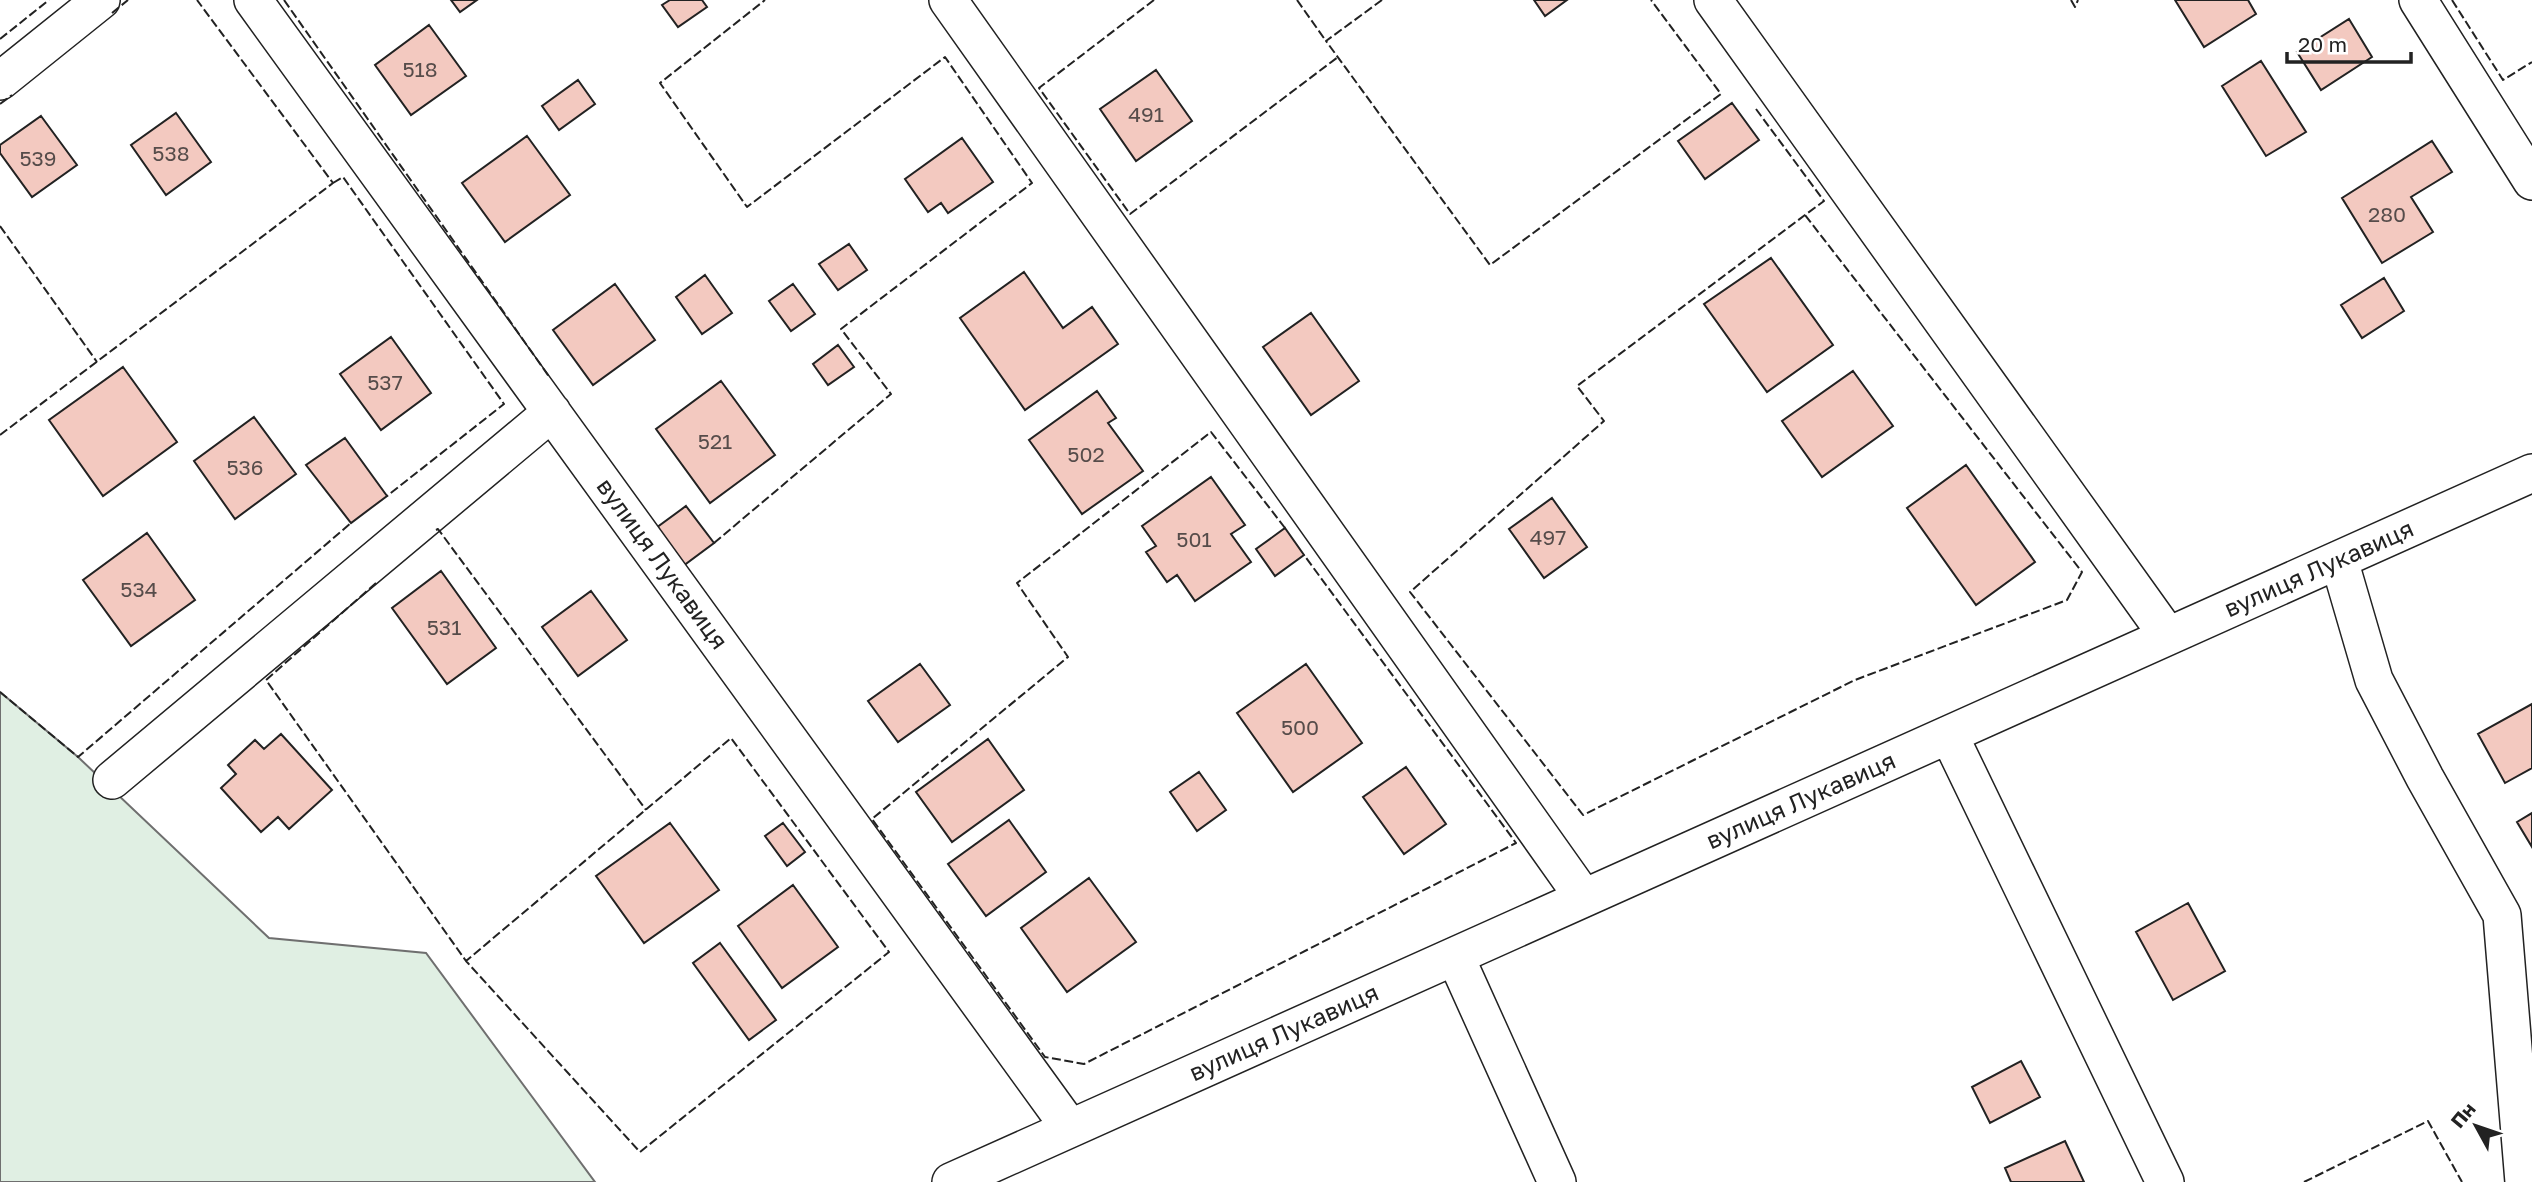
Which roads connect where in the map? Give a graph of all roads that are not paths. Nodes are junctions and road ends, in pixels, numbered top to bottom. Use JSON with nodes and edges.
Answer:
{"nodes":[{"id":1,"x":101,"y":0,"type":"edge"},
{"id":2,"x":253,"y":0,"type":"edge"},
{"id":3,"x":948,"y":0,"type":"edge"},
{"id":4,"x":1713,"y":0,"type":"edge"},
{"id":5,"x":2418,"y":0,"type":"edge"},
{"id":6,"x":0,"y":81,"type":"edge"},
{"id":7,"x":2532,"y":181,"type":"edge"},
{"id":8,"x":552,"y":412,"type":"junction"},
{"id":9,"x":2532,"y":473,"type":"edge"},
{"id":10,"x":2339,"y":560,"type":"junction"},
{"id":11,"x":2168,"y":636,"type":"junction"},
{"id":12,"x":1948,"y":735,"type":"junction"},
{"id":13,"x":112,"y":780,"type":"dead end"},
{"id":14,"x":1584,"y":898,"type":"junction"},
{"id":15,"x":1455,"y":956,"type":"junction"},
{"id":16,"x":1070,"y":1128,"type":"junction"},
{"id":17,"x":951,"y":1182,"type":"edge"},
{"id":18,"x":1557,"y":1182,"type":"edge"},
{"id":19,"x":2165,"y":1182,"type":"edge"},
{"id":20,"x":2525,"y":1182,"type":"edge"}],
"edges":[{"from":1,"to":6,"type":"street"},
{"from":2,"to":8,"type":"street","name":"вулиця Лукавиця"},
{"from":3,"to":14,"type":"street"},
{"from":4,"to":11,"type":"street"},
{"from":5,"to":7,"type":"street"},
{"from":8,"to":13,"type":"street"},
{"from":8,"to":16,"type":"street","name":"вулиця Лукавиця"},
{"from":9,"to":10,"type":"street","name":"вулиця Лукавиця"},
{"from":10,"to":11,"type":"street","name":"вулиця Лукавиця"},
{"from":10,"to":20,"type":"street"},
{"from":11,"to":12,"type":"street","name":"вулиця Лукавиця"},
{"from":12,"to":14,"type":"street","name":"вулиця Лукавиця"},
{"from":12,"to":19,"type":"street"},
{"from":14,"to":15,"type":"street","name":"вулиця Лукавиця"},
{"from":15,"to":16,"type":"street","name":"вулиця Лукавиця"},
{"from":15,"to":18,"type":"street"},
{"from":16,"to":17,"type":"street","name":"вулиця Лукавиця"}]}
